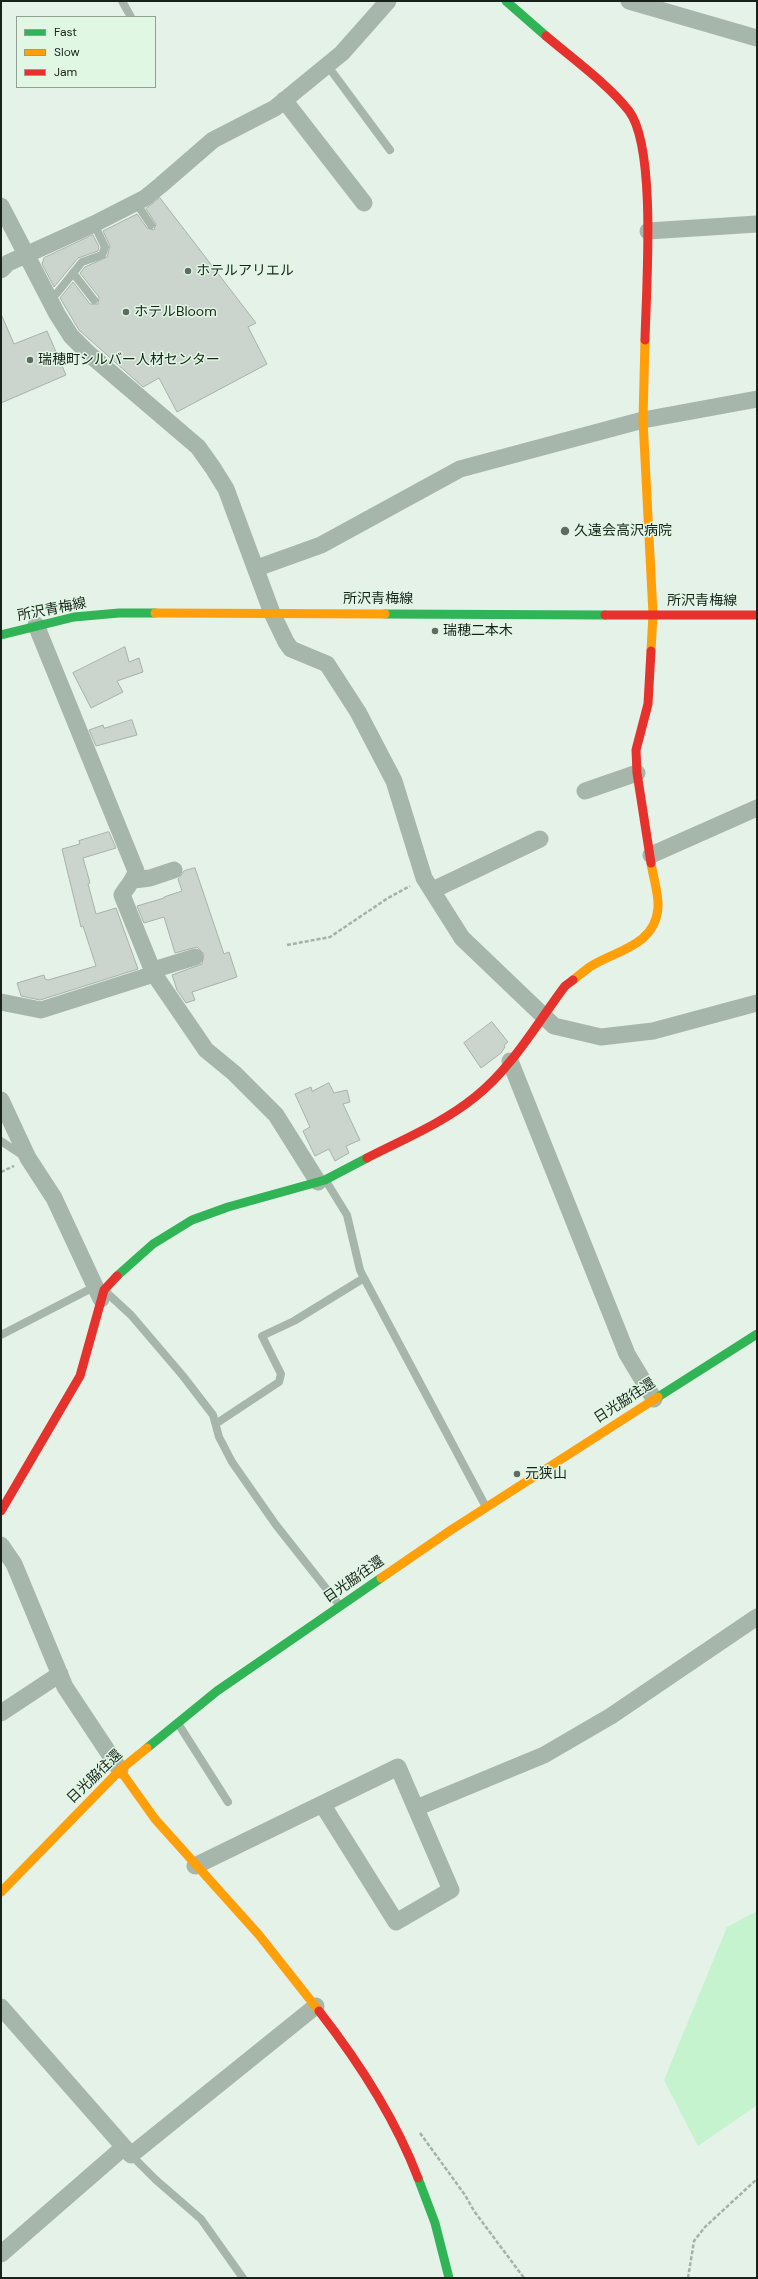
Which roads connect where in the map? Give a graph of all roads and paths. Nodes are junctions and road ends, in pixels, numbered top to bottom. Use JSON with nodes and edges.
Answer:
{"nodes":[{"id":1,"x":122,"y":1,"type":"edge"},
{"id":2,"x":388,"y":1,"type":"edge"},
{"id":3,"x":506,"y":1,"type":"edge"},
{"id":4,"x":629,"y":1,"type":"edge"},
{"id":5,"x":130,"y":16,"type":"edge"},
{"id":6,"x":757,"y":38,"type":"edge"},
{"id":7,"x":327,"y":65,"type":"junction"},
{"id":8,"x":284,"y":100,"type":"junction"},
{"id":9,"x":390,"y":150,"type":"dead end"},
{"id":10,"x":136,"y":203,"type":"junction"},
{"id":11,"x":364,"y":203,"type":"dead end"},
{"id":12,"x":1,"y":206,"type":"edge"},
{"id":13,"x":94,"y":224,"type":"junction"},
{"id":14,"x":757,"y":224,"type":"edge"},
{"id":15,"x":151,"y":225,"type":"dead end"},
{"id":16,"x":648,"y":231,"type":"junction"},
{"id":17,"x":26,"y":256,"type":"junction"},
{"id":18,"x":1,"y":270,"type":"edge"},
{"id":19,"x":72,"y":273,"type":"junction"},
{"id":20,"x":49,"y":300,"type":"junction"},
{"id":21,"x":94,"y":300,"type":"dead end"},
{"id":22,"x":757,"y":399,"type":"edge"},
{"id":23,"x":643,"y":420,"type":"junction"},
{"id":24,"x":257,"y":568,"type":"junction"},
{"id":25,"x":272,"y":613,"type":"junction"},
{"id":26,"x":653,"y":614,"type":"junction"},
{"id":27,"x":757,"y":615,"type":"edge"},
{"id":28,"x":36,"y":625,"type":"junction"},
{"id":29,"x":1,"y":635,"type":"edge"},
{"id":30,"x":637,"y":773,"type":"junction"},
{"id":31,"x":585,"y":791,"type":"dead end"},
{"id":32,"x":757,"y":808,"type":"edge"},
{"id":33,"x":540,"y":839,"type":"dead end"},
{"id":34,"x":651,"y":855,"type":"junction"},
{"id":35,"x":174,"y":870,"type":"dead end"},
{"id":36,"x":134,"y":880,"type":"junction"},
{"id":37,"x":429,"y":884,"type":"junction"},
{"id":38,"x":287,"y":945,"type":"dead end"},
{"id":39,"x":195,"y":957,"type":"dead end"},
{"id":40,"x":153,"y":972,"type":"junction"},
{"id":41,"x":1,"y":1002,"type":"edge"},
{"id":42,"x":757,"y":1003,"type":"edge"},
{"id":43,"x":543,"y":1016,"type":"junction"},
{"id":44,"x":510,"y":1061,"type":"junction"},
{"id":45,"x":1,"y":1100,"type":"edge"},
{"id":46,"x":1,"y":1141,"type":"edge"},
{"id":47,"x":28,"y":1158,"type":"junction"},
{"id":48,"x":322,"y":1181,"type":"junction"},
{"id":49,"x":364,"y":1278,"type":"junction"},
{"id":50,"x":100,"y":1292,"type":"junction"},
{"id":51,"x":757,"y":1334,"type":"edge"},
{"id":52,"x":1,"y":1335,"type":"edge"},
{"id":53,"x":654,"y":1399,"type":"junction"},
{"id":54,"x":217,"y":1423,"type":"junction"},
{"id":55,"x":486,"y":1508,"type":"junction"},
{"id":56,"x":1,"y":1511,"type":"edge"},
{"id":57,"x":1,"y":1545,"type":"edge"},
{"id":58,"x":340,"y":1606,"type":"junction"},
{"id":59,"x":757,"y":1617,"type":"edge"},
{"id":60,"x":60,"y":1674,"type":"junction"},
{"id":61,"x":1,"y":1713,"type":"edge"},
{"id":62,"x":177,"y":1722,"type":"junction"},
{"id":63,"x":120,"y":1770,"type":"junction"},
{"id":64,"x":228,"y":1802,"type":"dead end"},
{"id":65,"x":322,"y":1804,"type":"junction"},
{"id":66,"x":416,"y":1808,"type":"junction"},
{"id":67,"x":195,"y":1866,"type":"junction"},
{"id":68,"x":1,"y":1892,"type":"edge"},
{"id":69,"x":316,"y":2006,"type":"junction"},
{"id":70,"x":1,"y":2007,"type":"edge"},
{"id":71,"x":418,"y":2131,"type":"dead end"},
{"id":72,"x":128,"y":2151,"type":"junction"},
{"id":73,"x":757,"y":2179,"type":"edge"},
{"id":74,"x":1,"y":2254,"type":"edge"},
{"id":75,"x":243,"y":2278,"type":"edge"},
{"id":76,"x":449,"y":2278,"type":"edge"},
{"id":77,"x":524,"y":2278,"type":"edge"},
{"id":78,"x":688,"y":2278,"type":"edge"}],
"edges":[{"from":1,"to":5,"type":"lane"},
{"from":2,"to":7,"type":"street"},
{"from":3,"to":16,"type":"street"},
{"from":4,"to":6,"type":"street"},
{"from":7,"to":8,"type":"street"},
{"from":7,"to":9,"type":"lane"},
{"from":8,"to":10,"type":"street"},
{"from":8,"to":11,"type":"street"},
{"from":10,"to":13,"type":"street"},
{"from":10,"to":15,"type":"lane"},
{"from":12,"to":17,"type":"street"},
{"from":13,"to":17,"type":"street"},
{"from":13,"to":19,"type":"lane"},
{"from":14,"to":16,"type":"street"},
{"from":16,"to":23,"type":"street"},
{"from":17,"to":18,"type":"street"},
{"from":17,"to":20,"type":"street"},
{"from":19,"to":20,"type":"lane"},
{"from":19,"to":21,"type":"lane"},
{"from":20,"to":24,"type":"street"},
{"from":22,"to":23,"type":"street"},
{"from":23,"to":24,"type":"street"},
{"from":23,"to":26,"type":"street"},
{"from":24,"to":25,"type":"street"},
{"from":25,"to":26,"type":"street","name":"所沢青梅線"},
{"from":25,"to":28,"type":"street","name":"所沢青梅線"},
{"from":25,"to":37,"type":"street"},
{"from":26,"to":27,"type":"street","name":"所沢青梅線"},
{"from":26,"to":30,"type":"street"},
{"from":28,"to":29,"type":"street","name":"所沢青梅線"},
{"from":28,"to":36,"type":"street"},
{"from":30,"to":31,"type":"street"},
{"from":30,"to":34,"type":"street"},
{"from":32,"to":34,"type":"street"},
{"from":33,"to":37,"type":"street"},
{"from":34,"to":43,"type":"street"},
{"from":35,"to":36,"type":"street"},
{"from":36,"to":40,"type":"street"},
{"from":37,"to":38,"type":"path"},
{"from":37,"to":43,"type":"street"},
{"from":39,"to":40,"type":"street"},
{"from":40,"to":41,"type":"street"},
{"from":40,"to":48,"type":"street"},
{"from":42,"to":43,"type":"street"},
{"from":43,"to":44,"type":"street"},
{"from":44,"to":48,"type":"street"},
{"from":44,"to":53,"type":"street"},
{"from":45,"to":47,"type":"street"},
{"from":46,"to":47,"type":"lane"},
{"from":47,"to":50,"type":"street"},
{"from":48,"to":49,"type":"lane"},
{"from":48,"to":50,"type":"street"},
{"from":49,"to":54,"type":"lane"},
{"from":49,"to":55,"type":"lane"},
{"from":50,"to":52,"type":"lane"},
{"from":50,"to":54,"type":"lane"},
{"from":50,"to":56,"type":"street"},
{"from":51,"to":53,"type":"street","name":"日光脇往還"},
{"from":53,"to":55,"type":"street","name":"日光脇往還"},
{"from":54,"to":58,"type":"lane"},
{"from":55,"to":58,"type":"street","name":"日光脇往還"},
{"from":57,"to":60,"type":"street"},
{"from":58,"to":62,"type":"street","name":"日光脇往還"},
{"from":59,"to":66,"type":"street"},
{"from":60,"to":61,"type":"street"},
{"from":60,"to":63,"type":"street"},
{"from":62,"to":63,"type":"street","name":"日光脇往還"},
{"from":62,"to":64,"type":"lane"},
{"from":63,"to":67,"type":"street"},
{"from":63,"to":68,"type":"street","name":"日光脇往還"},
{"from":65,"to":66,"type":"street"},
{"from":65,"to":66,"type":"street"},
{"from":65,"to":67,"type":"street"},
{"from":67,"to":69,"type":"street"},
{"from":69,"to":72,"type":"street"},
{"from":69,"to":76,"type":"street"},
{"from":70,"to":72,"type":"street"},
{"from":71,"to":77,"type":"path"},
{"from":72,"to":74,"type":"street"},
{"from":72,"to":75,"type":"lane"},
{"from":73,"to":78,"type":"path"}]}
